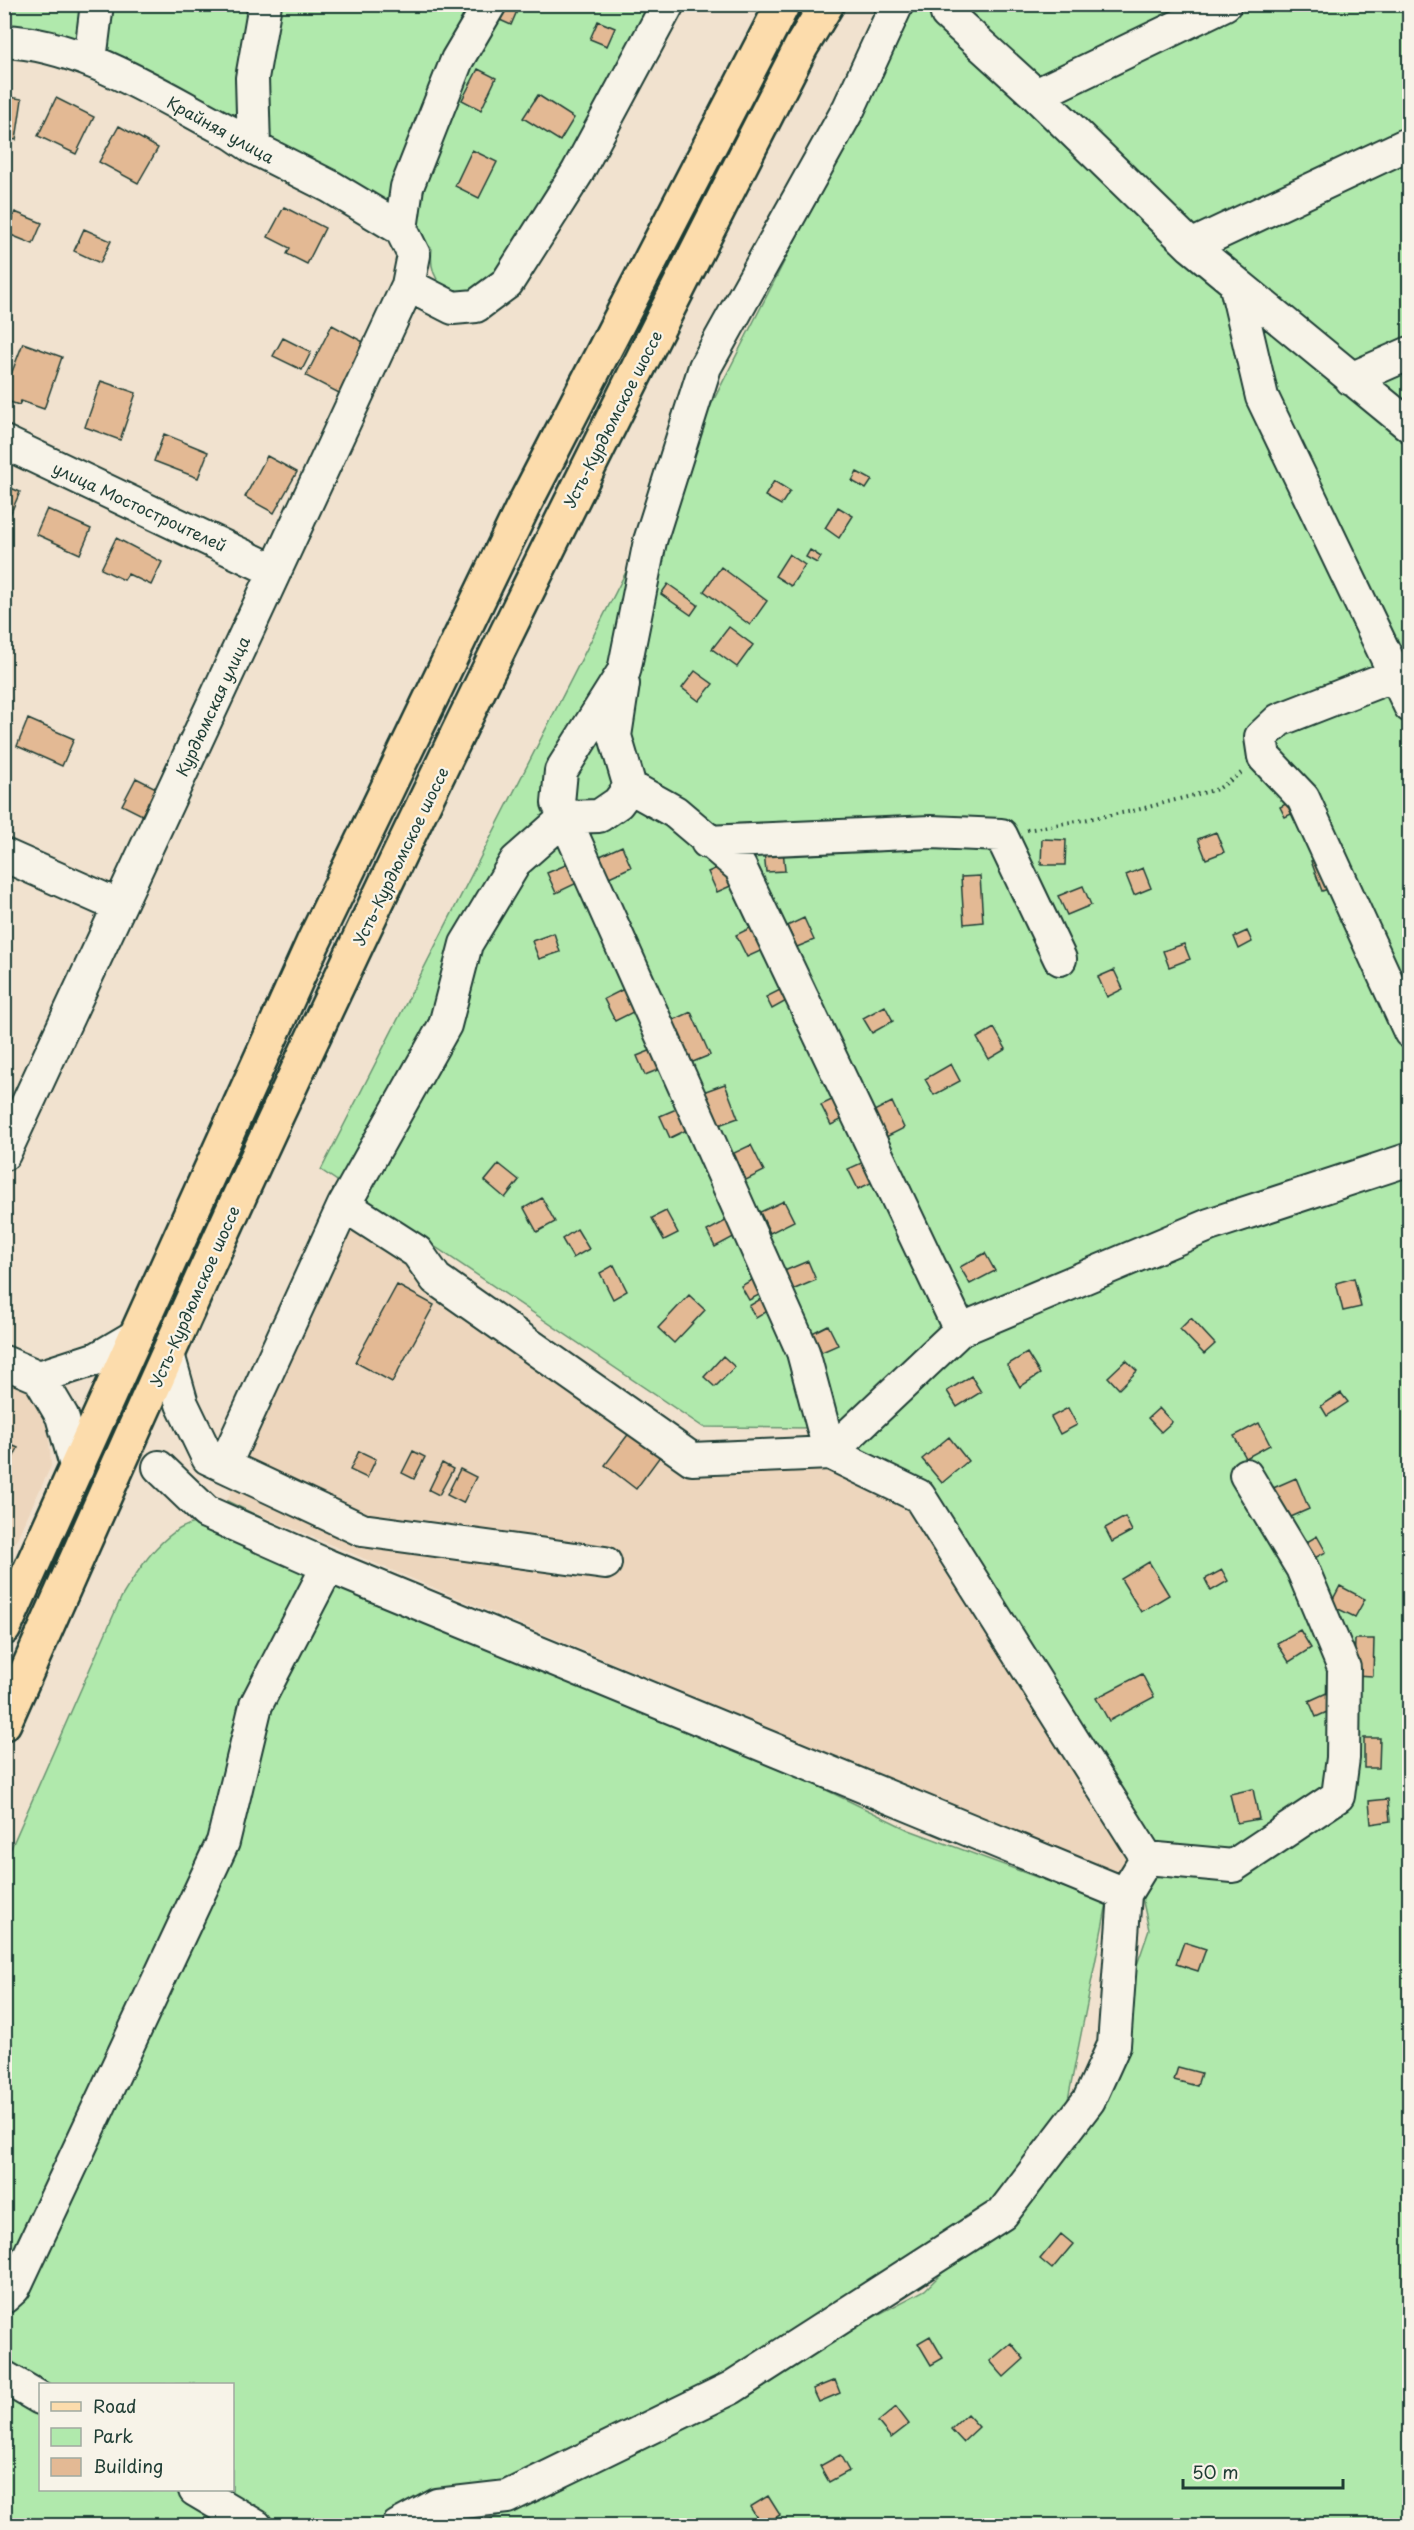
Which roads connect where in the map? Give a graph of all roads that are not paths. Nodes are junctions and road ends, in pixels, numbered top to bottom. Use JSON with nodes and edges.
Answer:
{"nodes":[{"id":1,"x":97,"y":4,"type":"edge"},
{"id":2,"x":265,"y":4,"type":"edge"},
{"id":3,"x":490,"y":4,"type":"edge"},
{"id":4,"x":668,"y":4,"type":"edge"},
{"id":5,"x":783,"y":4,"type":"edge"},
{"id":6,"x":827,"y":4,"type":"edge"},
{"id":7,"x":897,"y":4,"type":"edge"},
{"id":8,"x":945,"y":4,"type":"edge"},
{"id":9,"x":1225,"y":4,"type":"edge"},
{"id":10,"x":4,"y":41,"type":"edge"},
{"id":11,"x":90,"y":60,"type":"junction"},
{"id":12,"x":1036,"y":95,"type":"junction"},
{"id":13,"x":1410,"y":142,"type":"edge"},
{"id":14,"x":254,"y":148,"type":"junction"},
{"id":15,"x":1191,"y":246,"type":"junction"},
{"id":16,"x":408,"y":256,"type":"junction"},
{"id":17,"x":1235,"y":282,"type":"junction"},
{"id":18,"x":1410,"y":353,"type":"edge"},
{"id":19,"x":1351,"y":378,"type":"junction"},
{"id":20,"x":1410,"y":426,"type":"edge"},
{"id":21,"x":4,"y":442,"type":"edge"},
{"id":22,"x":275,"y":571,"type":"junction"},
{"id":23,"x":624,"y":671,"type":"junction"},
{"id":24,"x":1402,"y":672,"type":"edge"},
{"id":25,"x":1410,"y":706,"type":"edge"},
{"id":26,"x":561,"y":771,"type":"junction"},
{"id":27,"x":626,"y":776,"type":"junction"},
{"id":28,"x":566,"y":817,"type":"junction"},
{"id":29,"x":707,"y":842,"type":"junction"},
{"id":30,"x":4,"y":855,"type":"edge"},
{"id":31,"x":119,"y":906,"type":"junction"},
{"id":32,"x":1060,"y":959,"type":"dead end"},
{"id":33,"x":1410,"y":1032,"type":"edge"},
{"id":34,"x":4,"y":1154,"type":"edge"},
{"id":35,"x":1410,"y":1159,"type":"edge"},
{"id":36,"x":344,"y":1205,"type":"junction"},
{"id":37,"x":960,"y":1330,"type":"junction"},
{"id":38,"x":137,"y":1335,"type":"junction"},
{"id":39,"x":168,"y":1354,"type":"junction"},
{"id":40,"x":4,"y":1362,"type":"edge"},
{"id":41,"x":39,"y":1377,"type":"junction"},
{"id":42,"x":830,"y":1453,"type":"junction"},
{"id":43,"x":217,"y":1461,"type":"junction"},
{"id":44,"x":159,"y":1467,"type":"junction"},
{"id":45,"x":77,"y":1469,"type":"junction"},
{"id":46,"x":1246,"y":1475,"type":"dead end"},
{"id":47,"x":110,"y":1484,"type":"junction"},
{"id":48,"x":605,"y":1563,"type":"dead end"},
{"id":49,"x":328,"y":1566,"type":"junction"},
{"id":50,"x":4,"y":1628,"type":"edge"},
{"id":51,"x":4,"y":1723,"type":"edge"},
{"id":52,"x":1147,"y":1858,"type":"junction"},
{"id":53,"x":1125,"y":1894,"type":"junction"},
{"id":54,"x":4,"y":2297,"type":"edge"},
{"id":55,"x":4,"y":2377,"type":"edge"},
{"id":56,"x":39,"y":2397,"type":"edge"},
{"id":57,"x":197,"y":2491,"type":"edge"},
{"id":58,"x":256,"y":2526,"type":"edge"},
{"id":59,"x":398,"y":2526,"type":"edge"}],
"edges":[{"from":1,"to":11,"type":"street"},
{"from":2,"to":14,"type":"street"},
{"from":3,"to":16,"type":"street","name":"Курдюмская улица"},
{"from":4,"to":16,"type":"street","name":"Крайняя улица"},
{"from":5,"to":38,"type":"main road"},
{"from":6,"to":39,"type":"main road","name":"Усть-Курдюмское шоссе"},
{"from":7,"to":23,"type":"street"},
{"from":8,"to":12,"type":"street"},
{"from":9,"to":12,"type":"street"},
{"from":10,"to":11,"type":"street","name":"Крайняя улица"},
{"from":11,"to":14,"type":"street","name":"Крайняя улица"},
{"from":12,"to":15,"type":"street"},
{"from":13,"to":15,"type":"street"},
{"from":14,"to":16,"type":"street","name":"Крайняя улица"},
{"from":15,"to":17,"type":"street"},
{"from":16,"to":22,"type":"street","name":"Курдюмская улица"},
{"from":17,"to":19,"type":"street"},
{"from":17,"to":24,"type":"street"},
{"from":18,"to":19,"type":"street"},
{"from":19,"to":20,"type":"street"},
{"from":21,"to":22,"type":"street","name":"улица Мостостроителей"},
{"from":22,"to":31,"type":"street","name":"Курдюмская улица"},
{"from":23,"to":26,"type":"street"},
{"from":23,"to":27,"type":"street"},
{"from":24,"to":25,"type":"street"},
{"from":24,"to":33,"type":"street"},
{"from":26,"to":27,"type":"street"},
{"from":26,"to":28,"type":"street"},
{"from":27,"to":28,"type":"street"},
{"from":27,"to":29,"type":"street"},
{"from":28,"to":36,"type":"street"},
{"from":28,"to":42,"type":"street"},
{"from":29,"to":32,"type":"street"},
{"from":29,"to":37,"type":"street"},
{"from":30,"to":31,"type":"street"},
{"from":31,"to":34,"type":"street","name":"Курдюмская улица"},
{"from":35,"to":37,"type":"street"},
{"from":36,"to":42,"type":"street"},
{"from":36,"to":43,"type":"street"},
{"from":37,"to":42,"type":"street"},
{"from":38,"to":41,"type":"street"},
{"from":38,"to":45,"type":"main road"},
{"from":39,"to":43,"type":"street"},
{"from":39,"to":47,"type":"main road","name":"Усть-Курдюмское шоссе"},
{"from":40,"to":41,"type":"street"},
{"from":41,"to":45,"type":"street"},
{"from":42,"to":52,"type":"street"},
{"from":43,"to":44,"type":"street"},
{"from":43,"to":48,"type":"street"},
{"from":44,"to":47,"type":"street"},
{"from":44,"to":49,"type":"street"},
{"from":45,"to":50,"type":"main road"},
{"from":46,"to":52,"type":"street"},
{"from":47,"to":51,"type":"main road","name":"Усть-Курдюмское шоссе"},
{"from":49,"to":53,"type":"street"},
{"from":49,"to":54,"type":"street"},
{"from":52,"to":53,"type":"street"},
{"from":53,"to":59,"type":"street"},
{"from":55,"to":56,"type":"street"},
{"from":57,"to":58,"type":"street"}]}
